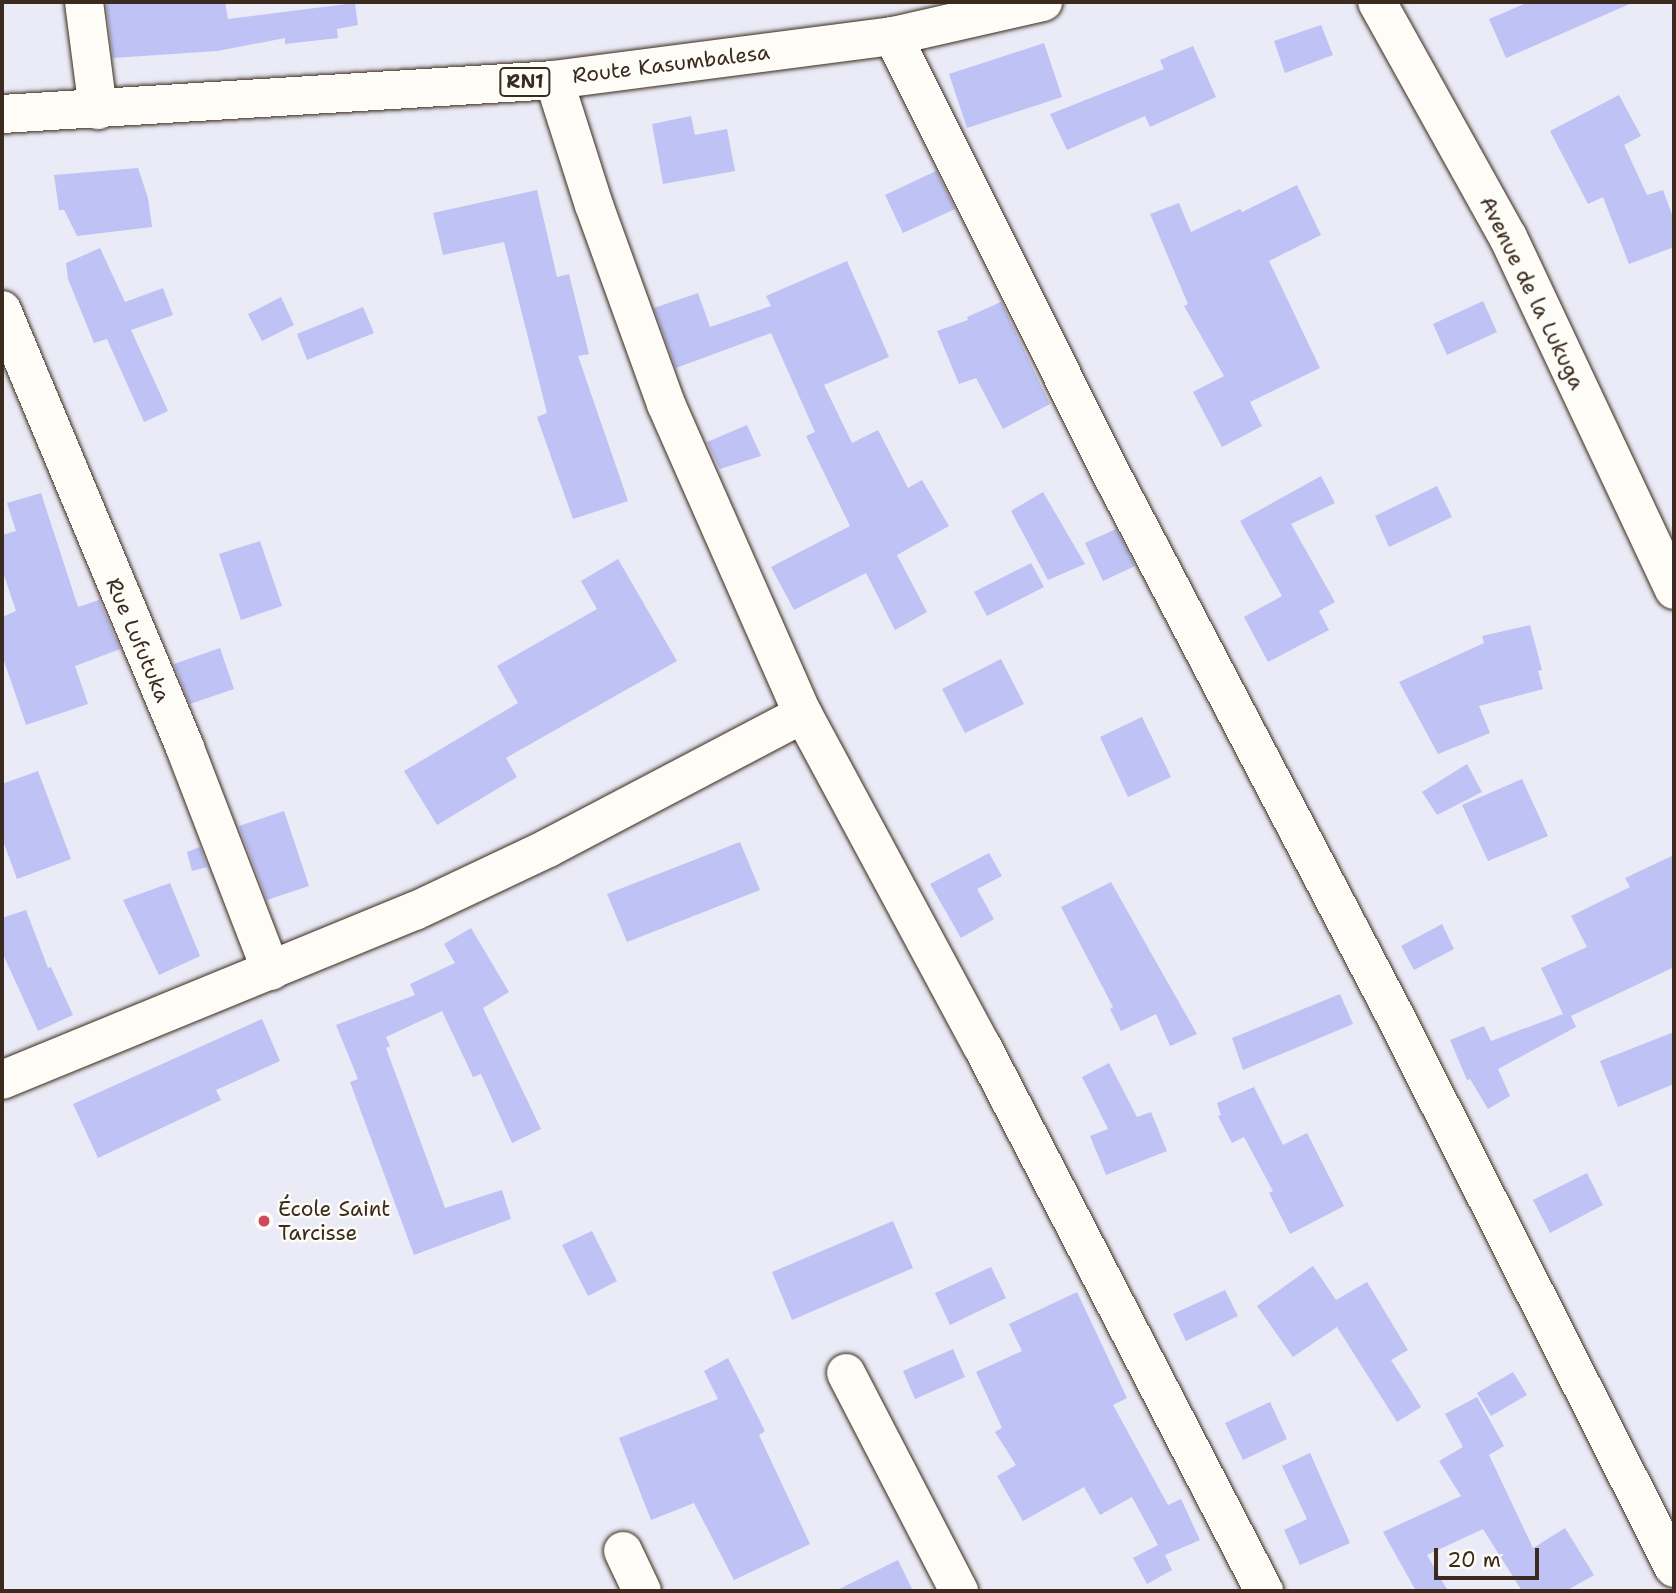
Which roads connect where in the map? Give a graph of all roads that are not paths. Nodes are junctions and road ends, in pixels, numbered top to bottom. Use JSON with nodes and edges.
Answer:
{"nodes":[{"id":1,"x":84,"y":2,"type":"edge"},
{"id":2,"x":1043,"y":2,"type":"edge"},
{"id":3,"x":1377,"y":2,"type":"edge"},
{"id":4,"x":893,"y":36,"type":"junction"},
{"id":5,"x":554,"y":79,"type":"junction"},
{"id":6,"x":98,"y":110,"type":"junction"},
{"id":7,"x":2,"y":114,"type":"edge"},
{"id":8,"x":2,"y":310,"type":"edge"},
{"id":9,"x":1674,"y":590,"type":"edge"},
{"id":10,"x":803,"y":714,"type":"junction"},
{"id":11,"x":271,"y":971,"type":"junction"},
{"id":12,"x":2,"y":1080,"type":"edge"},
{"id":13,"x":846,"y":1373,"type":"dead end"},
{"id":14,"x":623,"y":1551,"type":"dead end"},
{"id":15,"x":1674,"y":1568,"type":"edge"},
{"id":16,"x":642,"y":1591,"type":"edge"},
{"id":17,"x":959,"y":1591,"type":"edge"},
{"id":18,"x":1264,"y":1591,"type":"edge"}],
"edges":[{"from":1,"to":6,"type":"main road"},
{"from":2,"to":4,"type":"main road","name":"Route Kasumbalesa","number":"RN1"},
{"from":3,"to":9,"type":"main road","name":"Avenue de la Lukuga"},
{"from":4,"to":5,"type":"main road","name":"Route Kasumbalesa","number":"RN1"},
{"from":4,"to":15,"type":"main road"},
{"from":5,"to":6,"type":"main road","name":"Route Kasumbalesa","number":"RN1"},
{"from":5,"to":10,"type":"main road"},
{"from":6,"to":7,"type":"main road","name":"Route Kasumbalesa","number":"RN1"},
{"from":8,"to":11,"type":"main road","name":"Rue Lufutuka"},
{"from":10,"to":11,"type":"main road"},
{"from":10,"to":18,"type":"main road"},
{"from":11,"to":12,"type":"main road"},
{"from":13,"to":17,"type":"main road"},
{"from":14,"to":16,"type":"main road"}]}
